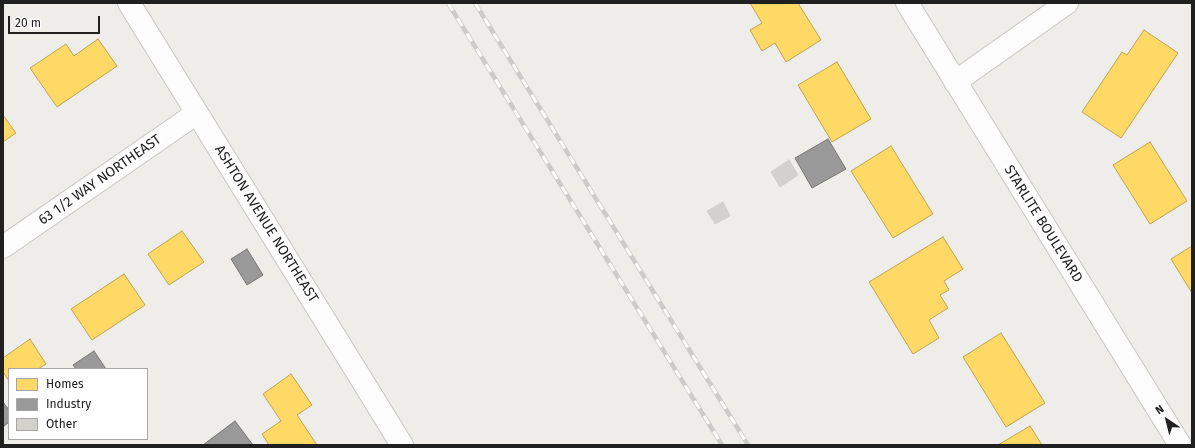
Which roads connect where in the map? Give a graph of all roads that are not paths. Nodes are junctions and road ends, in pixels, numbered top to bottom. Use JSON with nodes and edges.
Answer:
{"nodes":[{"id":1,"x":128,"y":3,"type":"edge"},
{"id":2,"x":907,"y":3,"type":"edge"},
{"id":3,"x":1067,"y":3,"type":"edge"},
{"id":4,"x":955,"y":82,"type":"junction"},
{"id":5,"x":197,"y":113,"type":"junction"},
{"id":6,"x":3,"y":247,"type":"edge"},
{"id":7,"x":402,"y":445,"type":"edge"},
{"id":8,"x":1180,"y":445,"type":"edge"}],
"edges":[{"from":1,"to":5,"type":"street","name":"ASHTON AVENUE NORTHEAST"},
{"from":2,"to":4,"type":"street","name":"STARLITE BOULEVARD"},
{"from":3,"to":4,"type":"street"},
{"from":4,"to":8,"type":"street","name":"STARLITE BOULEVARD"},
{"from":5,"to":6,"type":"street","name":"63 1/2 WAY NORTHEAST"},
{"from":5,"to":7,"type":"street","name":"ASHTON AVENUE NORTHEAST"}]}
